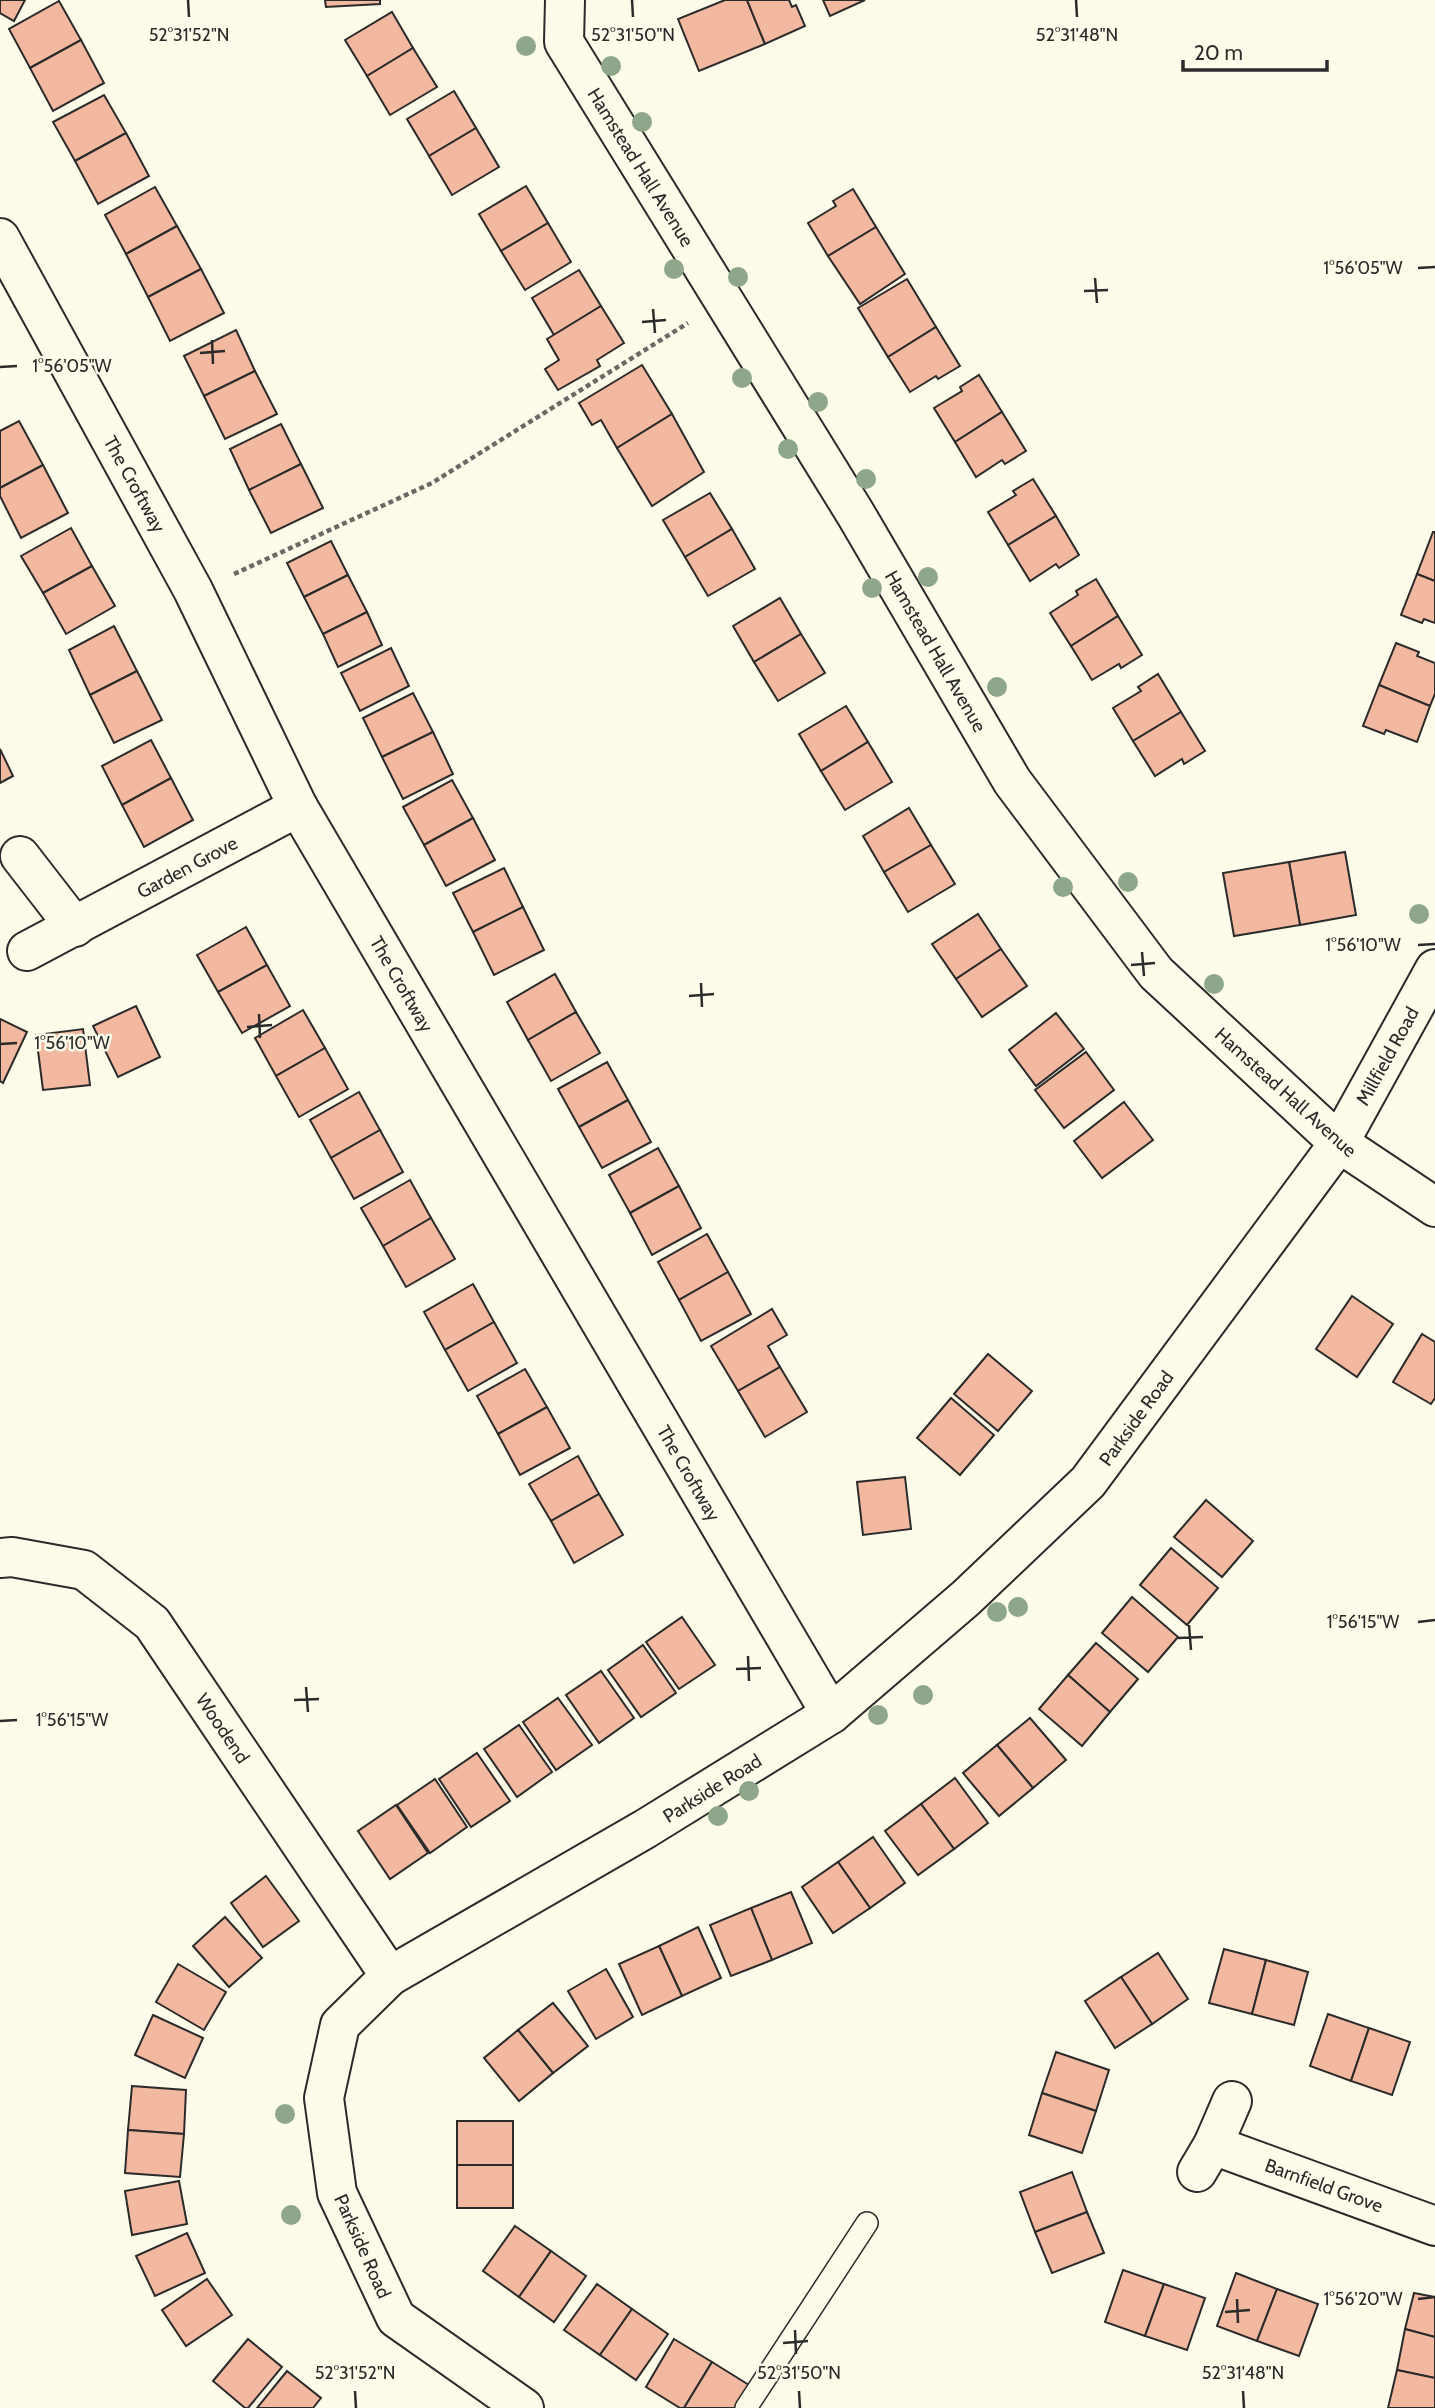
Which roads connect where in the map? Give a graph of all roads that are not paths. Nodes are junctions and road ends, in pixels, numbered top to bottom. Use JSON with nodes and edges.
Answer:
{"nodes":[{"id":1,"x":565,"y":0,"type":"edge"},
{"id":2,"x":5,"y":257,"type":"edge"},
{"id":3,"x":298,"y":807,"type":"junction"},
{"id":4,"x":20,"y":856,"type":"dead end"},
{"id":5,"x":75,"y":927,"type":"junction"},
{"id":6,"x":27,"y":951,"type":"dead end"},
{"id":7,"x":1435,"y":969,"type":"edge"},
{"id":8,"x":1339,"y":1143,"type":"junction"},
{"id":9,"x":1435,"y":1207,"type":"edge"},
{"id":10,"x":0,"y":1558,"type":"edge"},
{"id":11,"x":831,"y":1714,"type":"junction"},
{"id":12,"x":390,"y":1976,"type":"junction"},
{"id":13,"x":1232,"y":2101,"type":"dead end"},
{"id":14,"x":867,"y":2223,"type":"dead end"},
{"id":15,"x":1435,"y":2226,"type":"edge"},
{"id":16,"x":524,"y":2408,"type":"edge"},
{"id":17,"x":746,"y":2408,"type":"edge"}],
"edges":[{"from":1,"to":8,"type":"street","name":"Hamstead Hall Avenue"},
{"from":2,"to":3,"type":"street","name":"The Croftway"},
{"from":3,"to":5,"type":"street","name":"Garden Grove"},
{"from":3,"to":11,"type":"street","name":"The Croftway"},
{"from":4,"to":5,"type":"street"},
{"from":5,"to":6,"type":"street","name":"Garden Grove"},
{"from":7,"to":8,"type":"street","name":"Millfield Road"},
{"from":8,"to":9,"type":"street","name":"Hamstead Hall Avenue"},
{"from":8,"to":11,"type":"street","name":"Parkside Road"},
{"from":10,"to":12,"type":"street","name":"Woodend"},
{"from":11,"to":12,"type":"street","name":"Parkside Road"},
{"from":12,"to":16,"type":"street","name":"Parkside Road"},
{"from":13,"to":15,"type":"street","name":"Barnfield Grove"},
{"from":14,"to":17,"type":"lane"}]}
